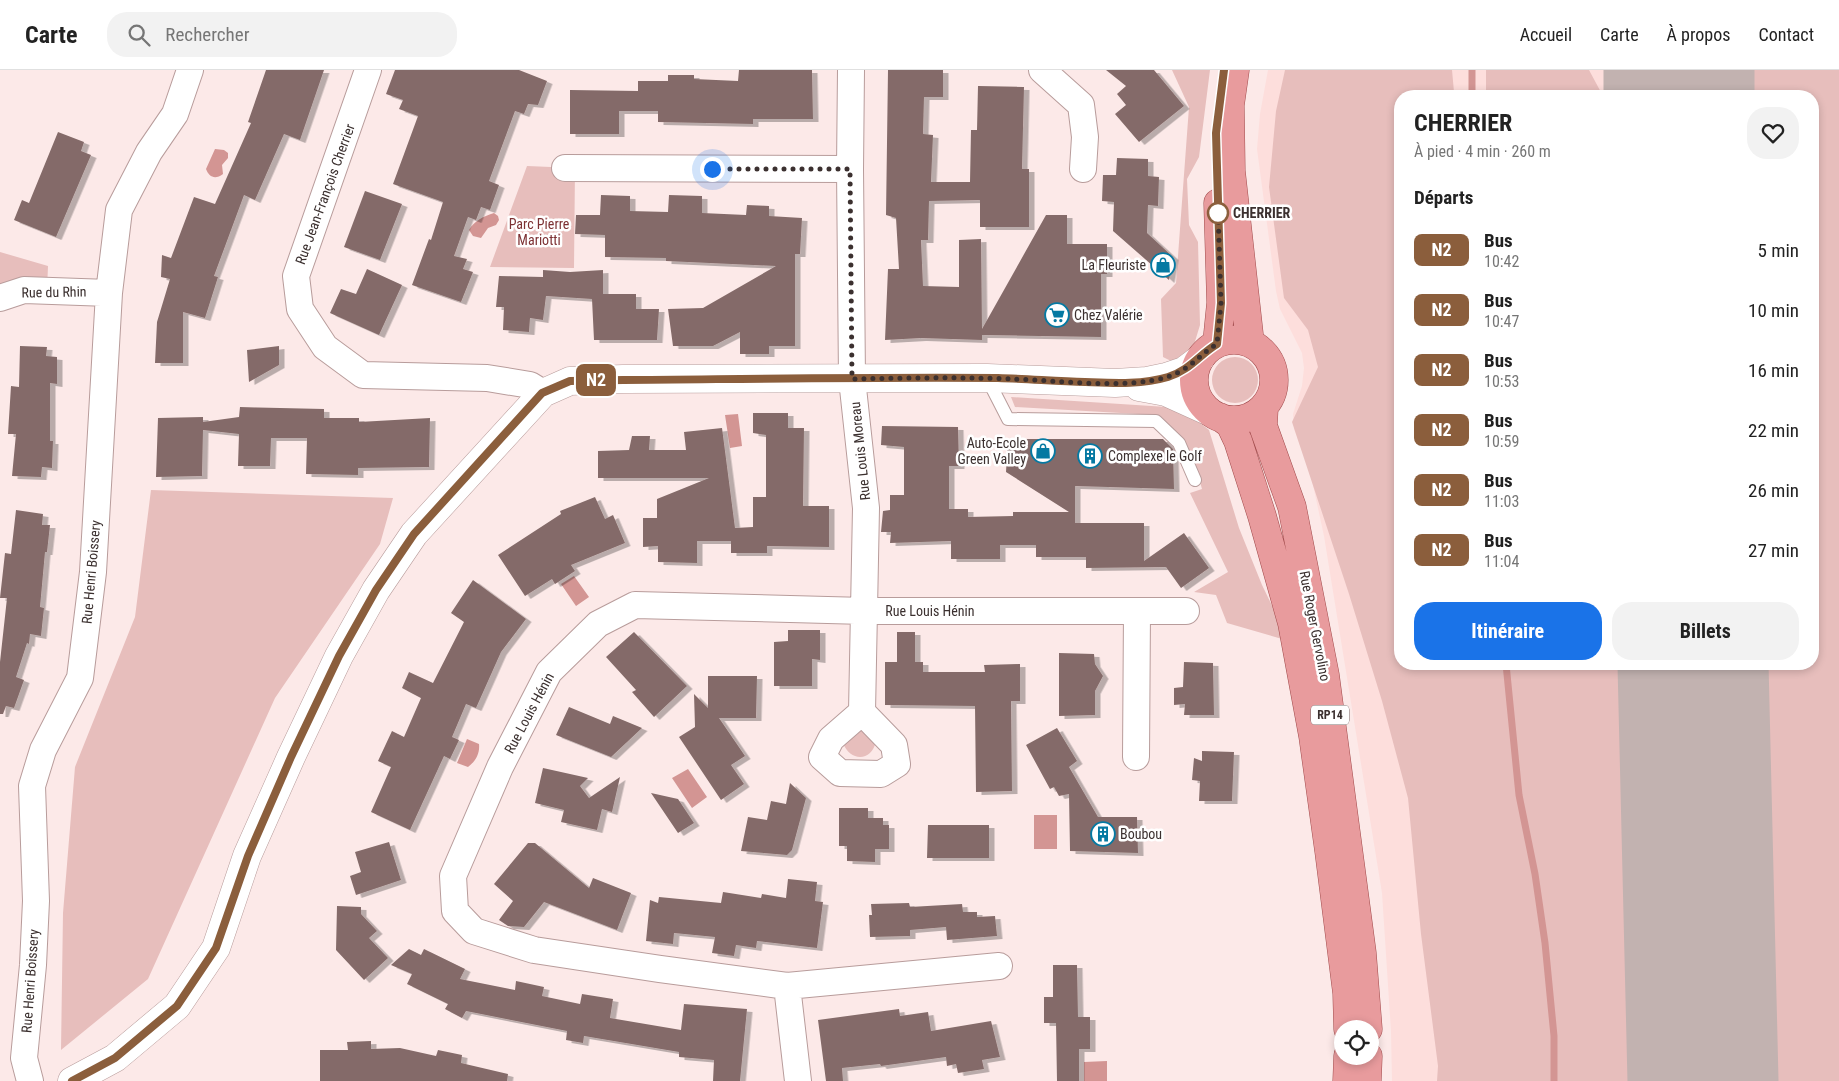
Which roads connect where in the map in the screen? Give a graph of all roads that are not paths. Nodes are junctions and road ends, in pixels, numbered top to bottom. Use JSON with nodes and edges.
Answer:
{"nodes":[{"id":1,"x":190,"y":70,"type":"edge"},
{"id":2,"x":368,"y":70,"type":"edge"},
{"id":3,"x":851,"y":70,"type":"edge"},
{"id":4,"x":1042,"y":70,"type":"edge"},
{"id":5,"x":1224,"y":70,"type":"edge"},
{"id":6,"x":1235,"y":70,"type":"edge"},
{"id":7,"x":565,"y":168,"type":"dead end"},
{"id":8,"x":850,"y":169,"type":"junction"},
{"id":9,"x":1083,"y":169,"type":"dead end"},
{"id":10,"x":109,"y":293,"type":"junction"},
{"id":11,"x":0,"y":298,"type":"edge"},
{"id":12,"x":1250,"y":343,"type":"junction"},
{"id":13,"x":1208,"y":351,"type":"junction"},
{"id":14,"x":988,"y":378,"type":"junction"},
{"id":15,"x":852,"y":379,"type":"junction"},
{"id":16,"x":1115,"y":383,"type":"junction"},
{"id":17,"x":542,"y":393,"type":"junction"},
{"id":18,"x":1264,"y":407,"type":"junction"},
{"id":19,"x":1214,"y":414,"type":"junction"},
{"id":20,"x":1195,"y":480,"type":"dead end"},
{"id":21,"x":865,"y":611,"type":"junction"},
{"id":22,"x":1137,"y":611,"type":"junction"},
{"id":23,"x":1186,"y":611,"type":"dead end"},
{"id":24,"x":862,"y":712,"type":"dead end"},
{"id":25,"x":1136,"y":757,"type":"dead end"},
{"id":26,"x":998,"y":966,"type":"dead end"},
{"id":27,"x":787,"y":986,"type":"junction"},
{"id":28,"x":1348,"y":1020,"type":"edge"},
{"id":29,"x":1367,"y":1020,"type":"edge"},
{"id":30,"x":1348,"y":1065,"type":"edge"},
{"id":31,"x":1368,"y":1065,"type":"edge"},
{"id":32,"x":30,"y":1081,"type":"edge"},
{"id":33,"x":72,"y":1081,"type":"edge"},
{"id":34,"x":798,"y":1081,"type":"edge"},
{"id":35,"x":1347,"y":1081,"type":"edge"},
{"id":36,"x":1367,"y":1081,"type":"edge"}],
"edges":[{"from":1,"to":10,"type":"street","name":"Rue Henri Boissery"},
{"from":2,"to":17,"type":"street","name":"Rue Jean-François Cherrier"},
{"from":3,"to":8,"type":"street","name":"Rue Louis Moreau"},
{"from":4,"to":9,"type":"street"},
{"from":5,"to":13,"type":"main road"},
{"from":6,"to":12,"type":"main road"},
{"from":7,"to":8,"type":"street"},
{"from":8,"to":15,"type":"street","name":"Rue Louis Moreau"},
{"from":10,"to":11,"type":"street","name":"Rue du Rhin"},
{"from":10,"to":32,"type":"street","name":"Rue Henri Boissery"},
{"from":12,"to":13,"type":"main road"},
{"from":12,"to":18,"type":"main road"},
{"from":13,"to":16,"type":"main road"},
{"from":13,"to":19,"type":"main road"},
{"from":14,"to":15,"type":"main road"},
{"from":14,"to":16,"type":"main road"},
{"from":14,"to":20,"type":"lane"},
{"from":15,"to":17,"type":"main road"},
{"from":15,"to":21,"type":"street","name":"Rue Louis Moreau"},
{"from":16,"to":19,"type":"main road"},
{"from":17,"to":33,"type":"main road"},
{"from":18,"to":19,"type":"main road"},
{"from":18,"to":29,"type":"main road","name":"Rue Roger Gervolino","number":"RP14"},
{"from":19,"to":28,"type":"main road","name":"Rue Roger Gervolino","number":"RP14"},
{"from":21,"to":22,"type":"street","name":"Rue Louis Hénin"},
{"from":21,"to":24,"type":"street","name":"Rue Louis Moreau"},
{"from":21,"to":27,"type":"street","name":"Rue Louis Hénin"},
{"from":22,"to":23,"type":"street","name":"Rue Louis Hénin"},
{"from":22,"to":25,"type":"street"},
{"from":26,"to":27,"type":"street","name":"Rue Louis Hénin"},
{"from":27,"to":34,"type":"street"},
{"from":30,"to":35,"type":"main road"},
{"from":31,"to":36,"type":"main road"}]}
